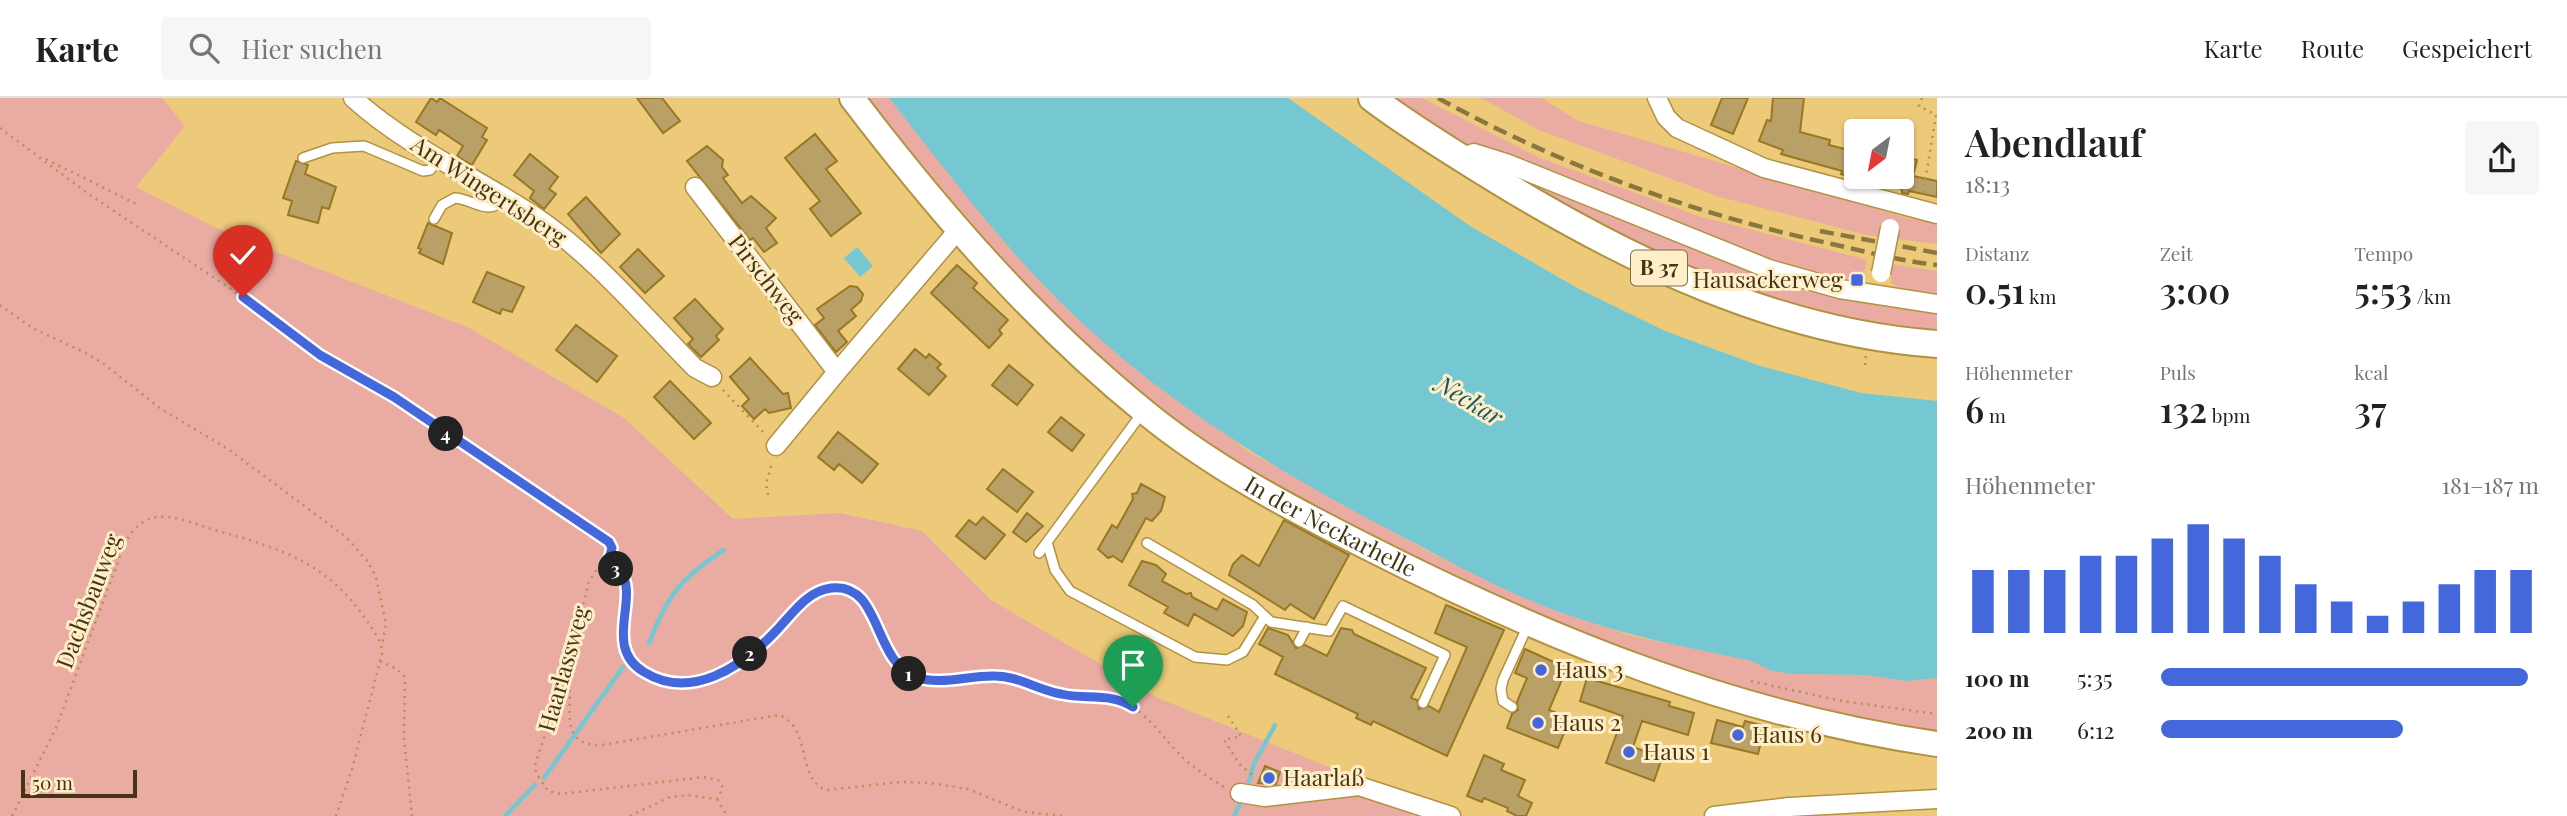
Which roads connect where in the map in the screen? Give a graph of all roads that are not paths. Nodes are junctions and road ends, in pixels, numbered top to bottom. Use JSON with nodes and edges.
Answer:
{"nodes":[{"id":1,"x":353,"y":98,"type":"edge"},
{"id":2,"x":852,"y":98,"type":"edge"},
{"id":3,"x":1372,"y":98,"type":"edge"},
{"id":4,"x":1657,"y":98,"type":"edge"},
{"id":5,"x":303,"y":158,"type":"dead end"},
{"id":6,"x":440,"y":158,"type":"junction"},
{"id":7,"x":1461,"y":158,"type":"junction"},
{"id":8,"x":695,"y":187,"type":"dead end"},
{"id":9,"x":506,"y":198,"type":"junction"},
{"id":10,"x":1894,"y":205,"type":"junction"},
{"id":11,"x":1937,"y":214,"type":"edge"},
{"id":12,"x":434,"y":219,"type":"dead end"},
{"id":13,"x":959,"y":229,"type":"junction"},
{"id":14,"x":1876,"y":295,"type":"junction"},
{"id":15,"x":1937,"y":304,"type":"edge"},
{"id":16,"x":1937,"y":344,"type":"edge"},
{"id":17,"x":837,"y":372,"type":"junction"},
{"id":18,"x":712,"y":377,"type":"road end"},
{"id":19,"x":1143,"y":411,"type":"junction"},
{"id":20,"x":772,"y":442,"type":"road end"},
{"id":21,"x":1047,"y":542,"type":"junction"},
{"id":22,"x":1147,"y":543,"type":"dead end"},
{"id":23,"x":1039,"y":552,"type":"dead end"},
{"id":24,"x":1265,"y":616,"type":"junction"},
{"id":25,"x":1529,"y":623,"type":"junction"},
{"id":26,"x":1307,"y":627,"type":"junction"},
{"id":27,"x":1299,"y":642,"type":"dead end"},
{"id":28,"x":1423,"y":703,"type":"dead end"},
{"id":29,"x":1512,"y":707,"type":"dead end"},
{"id":30,"x":1937,"y":744,"type":"edge"},
{"id":31,"x":1240,"y":793,"type":"road end"},
{"id":32,"x":1937,"y":799,"type":"edge"},
{"id":33,"x":1451,"y":816,"type":"edge"},
{"id":34,"x":1714,"y":816,"type":"edge"}],
"edges":[{"from":1,"to":6,"type":"street","name":"Am Wingertsberg"},
{"from":2,"to":13,"type":"main road","name":"In der Neckarhelle"},
{"from":3,"to":7,"type":"main road","number":"B 37"},
{"from":4,"to":10,"type":"street"},
{"from":5,"to":6,"type":"lane"},
{"from":6,"to":9,"type":"street","name":"Am Wingertsberg"},
{"from":7,"to":14,"type":"street"},
{"from":7,"to":16,"type":"main road","number":"B 37"},
{"from":8,"to":17,"type":"street","name":"Pirschweg"},
{"from":9,"to":12,"type":"lane"},
{"from":9,"to":18,"type":"street","name":"Am Wingertsberg"},
{"from":10,"to":11,"type":"street"},
{"from":10,"to":14,"type":"street","bridge":true},
{"from":13,"to":17,"type":"street"},
{"from":13,"to":19,"type":"main road","name":"In der Neckarhelle"},
{"from":14,"to":15,"type":"street"},
{"from":17,"to":20,"type":"street"},
{"from":19,"to":21,"type":"lane"},
{"from":19,"to":25,"type":"main road","name":"In der Neckarhelle"},
{"from":21,"to":23,"type":"lane"},
{"from":21,"to":24,"type":"lane"},
{"from":22,"to":24,"type":"lane"},
{"from":24,"to":26,"type":"lane"},
{"from":25,"to":29,"type":"lane"},
{"from":25,"to":30,"type":"main road","name":"In der Neckarhelle"},
{"from":26,"to":27,"type":"lane"},
{"from":26,"to":28,"type":"lane"},
{"from":31,"to":33,"type":"street"},
{"from":32,"to":34,"type":"street"}]}
